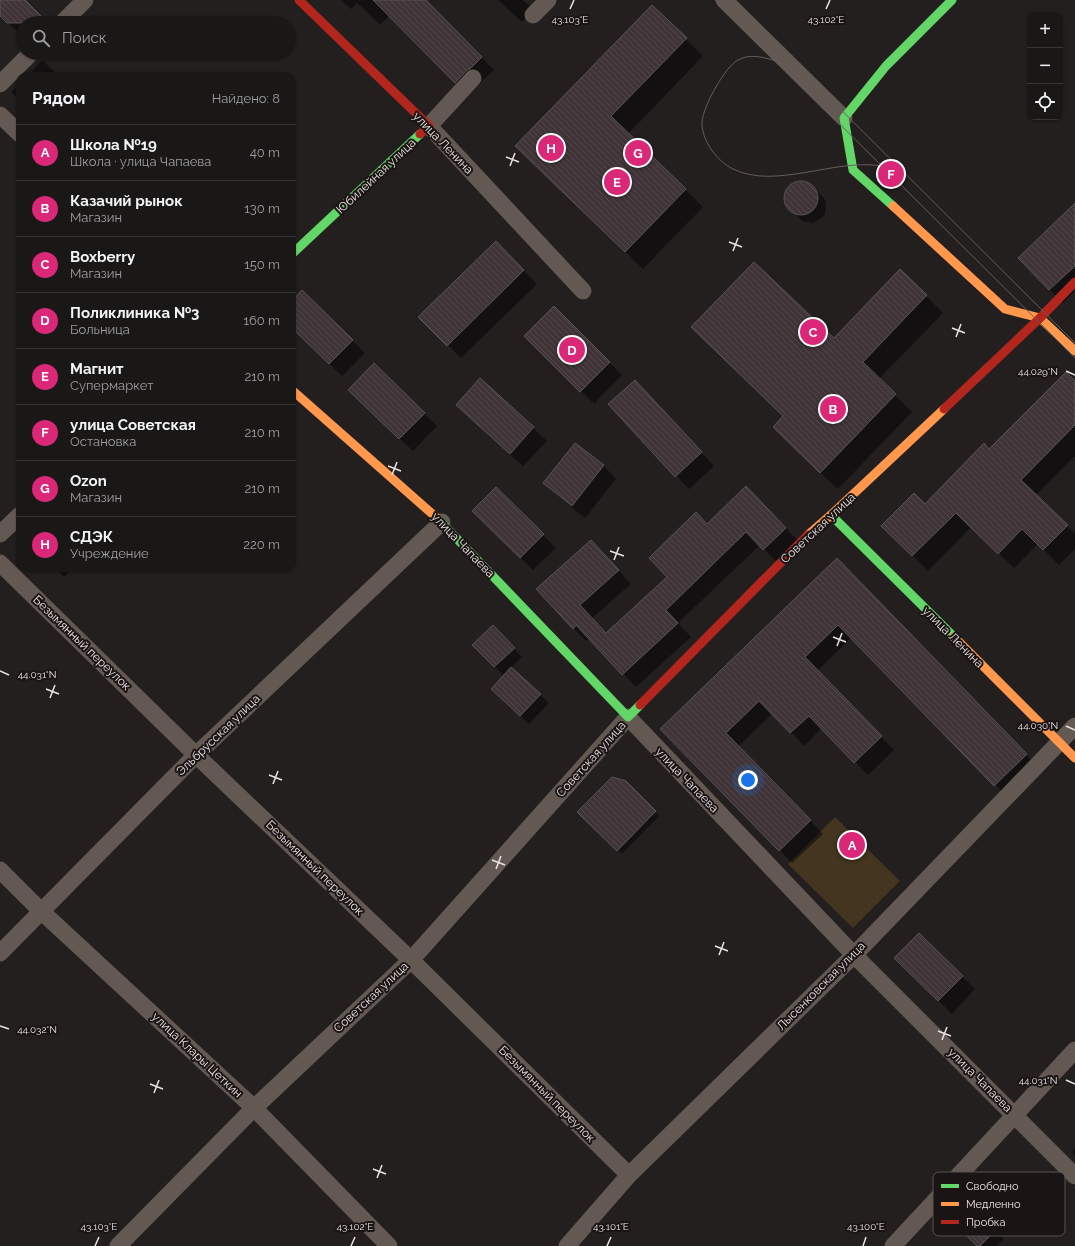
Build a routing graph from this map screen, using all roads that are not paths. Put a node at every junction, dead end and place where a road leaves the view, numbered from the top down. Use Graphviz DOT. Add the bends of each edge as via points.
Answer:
graph roads {
  1 [pos="85,0"];
  2 [pos="299,0"];
  3 [pos="548,0"];
  4 [pos="724,0"];
  5 [pos="952,0"];
  6 [pos="533,15"];
  7 [pos="69,16"];
  8 [pos="24,60"];
  9 [pos="473,78"];
  10 [pos="0,84"];
  11 [pos="0,115"];
  12 [pos="844,118"];
  13 [pos="429,126"];
  14 [pos="16,130"];
  15 [pos="296,250"];
  16 [pos="1075,282"];
  17 [pos="583,291"];
  18 [pos="1040,318"];
  19 [pos="1075,351"];
  20 [pos="296,394"];
  21 [pos="831,515"];
  22 [pos="16,519"];
  23 [pos="442,522"];
  24 [pos="0,534"];
  25 [pos="0,563"];
  26 [pos="628,717"];
  27 [pos="1075,726"];
  28 [pos="1058,743"];
  29 [pos="196,755"];
  30 [pos="1075,758"];
  31 [pos="0,870"];
  32 [pos="42,911"];
  33 [pos="0,953"];
  34 [pos="854,955"];
  35 [pos="411,960"];
  36 [pos="1075,1050"];
  37 [pos="254,1108"];
  38 [pos="1015,1115"];
  39 [pos="962,1172"];
  40 [pos="629,1175"];
  41 [pos="1075,1176"];
  42 [pos="933,1203"];
  43 [pos="118,1246"];
  44 [pos="388,1246"];
  45 [pos="567,1246"];
  46 [pos="893,1246"];
  1 -- 7 [label="street"];
  2 -- 13 [label="main road, улица Ленина"];
  3 -- 6 [label="street"];
  4 -- 12 [label="street"];
  5 -- 12 [label="main road" via="886,66"];
  8 -- 10 [label="street"];
  9 -- 13 [label="street, Юбилейная улица"];
  11 -- 14 [label="street"];
  12 -- 18 [label="main road" via="853,170 1005,309"];
  13 -- 15 [label="main road, Юбилейная улица"];
  13 -- 17 [label="street, улица Ленина"];
  16 -- 18 [label="main road, Советская улица"];
  18 -- 19 [label="main road"];
  18 -- 21 [label="main road, Советская улица"];
  20 -- 23 [label="main road, улица Чапаева"];
  21 -- 26 [label="main road, Советская улица" via="811,532"];
  21 -- 28 [label="main road, улица Ленина"];
  22 -- 24 [label="street"];
  23 -- 26 [label="main road, улица Чапаева"];
  23 -- 29 [label="street, Эльбрусская улица"];
  25 -- 29 [label="street, Безымянный переулок"];
  26 -- 34 [label="street, улица Чапаева"];
  26 -- 35 [label="street, Советская улица"];
  27 -- 28 [label="street, Лысенковская улица"];
  28 -- 30 [label="main road, улица Ленина"];
  28 -- 34 [label="street, Лысенковская улица"];
  29 -- 32 [label="street, Эльбрусская улица"];
  29 -- 35 [label="street, Безымянный переулок"];
  31 -- 32 [label="street, улица Клары Цеткин"];
  32 -- 33 [label="street, Эльбрусская улица"];
  32 -- 37 [label="street, улица Клары Цеткин"];
  34 -- 38 [label="street, улица Чапаева"];
  34 -- 40 [label="street, Лысенковская улица"];
  35 -- 37 [label="street, Советская улица"];
  35 -- 40 [label="street, Безымянный переулок"];
  36 -- 38 [label="street"];
  37 -- 43 [label="street, Советская улица"];
  37 -- 44 [label="street, улица Клары Цеткин"];
  38 -- 39 [label="street"];
  38 -- 41 [label="street, улица Чапаева"];
  40 -- 45 [label="street, Лысенковская улица"];
  42 -- 46 [label="street"];
}
